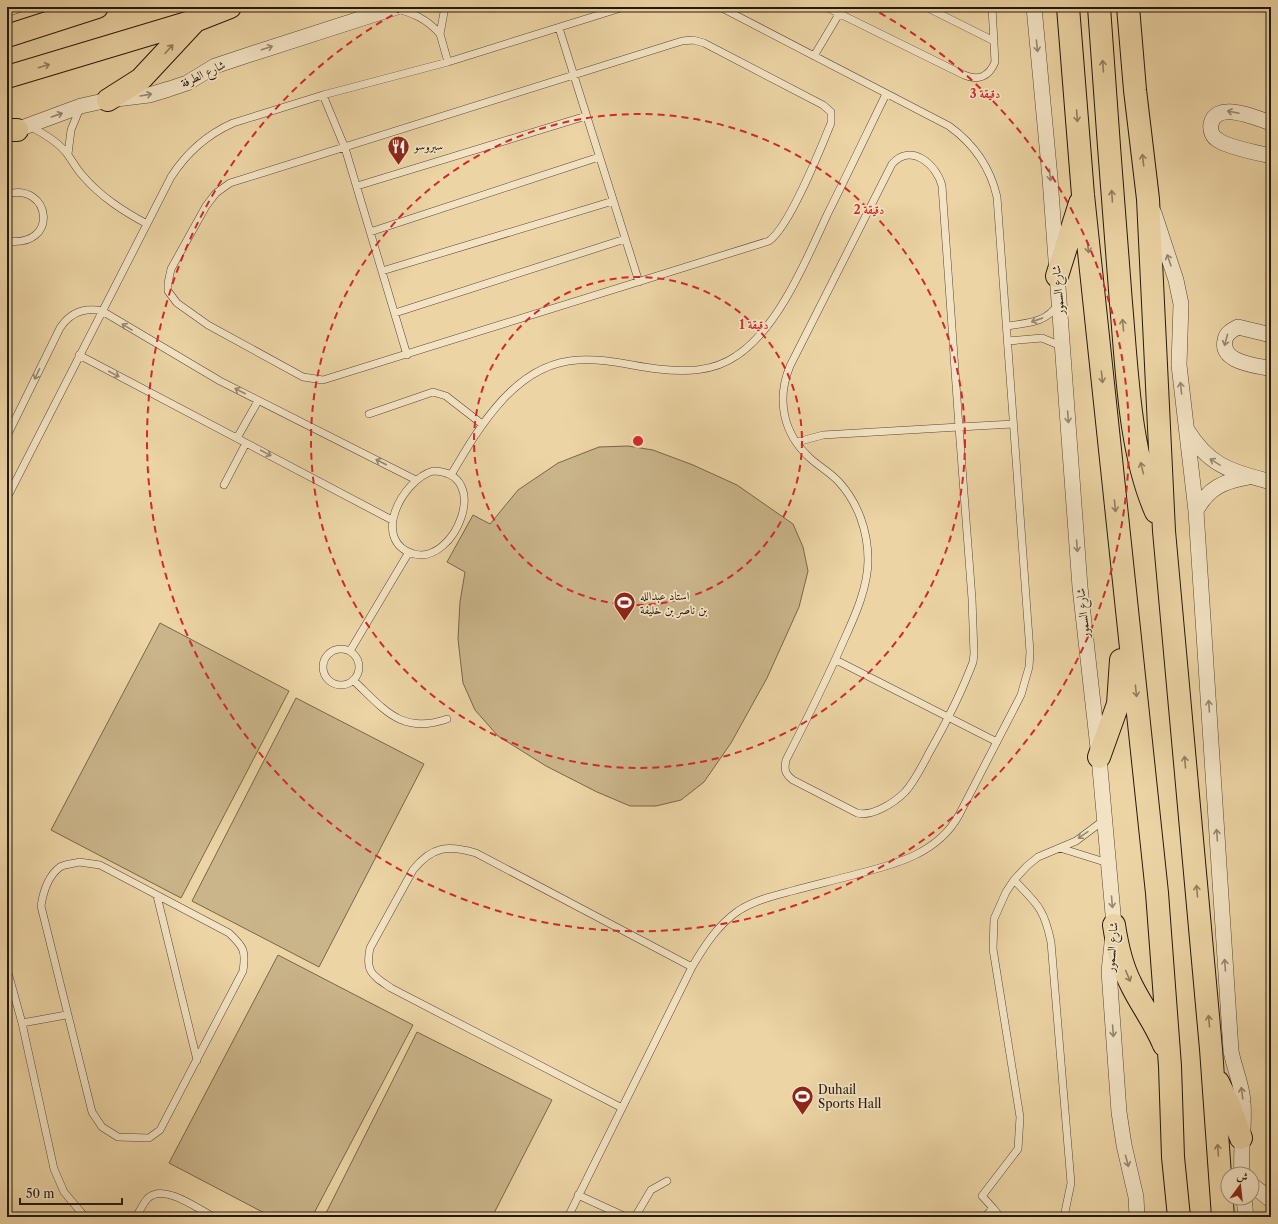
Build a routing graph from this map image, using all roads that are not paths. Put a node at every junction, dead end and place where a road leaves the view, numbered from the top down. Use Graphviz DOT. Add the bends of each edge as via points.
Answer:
graph roads {
  1 [pos="24,7"];
  2 [pos="97,7"];
  3 [pos="230,7"];
  4 [pos="445,7"];
  5 [pos="624,7"];
  6 [pos="720,7"];
  7 [pos="826,7"];
  8 [pos="926,7"];
  9 [pos="992,7"];
  10 [pos="1034,7"];
  11 [pos="1068,7"];
  12 [pos="1099,7"];
  13 [pos="1128,7"];
  14 [pos="396,8"];
  15 [pos="7,13"];
  16 [pos="839,14"];
  17 [pos="197,20"];
  18 [pos="559,28"];
  19 [pos="440,34"];
  20 [pos="7,36"];
  21 [pos="994,41"];
  22 [pos="814,56"];
  23 [pos="448,62"];
  24 [pos="574,75"];
  25 [pos="7,77"];
  26 [pos="886,94"];
  27 [pos="322,95"];
  28 [pos="108,100"];
  29 [pos="81,106"];
  30 [pos="586,116"];
  31 [pos="1271,123"];
  32 [pos="15,130"];
  33 [pos="346,148"];
  34 [pos="68,154"];
  35 [pos="1271,156"];
  36 [pos="599,157"];
  37 [pos="357,186"];
  38 [pos="7,194"];
  39 [pos="1083,194"];
  40 [pos="1148,199"];
  41 [pos="613,201"];
  42 [pos="147,224"];
  43 [pos="370,232"];
  44 [pos="625,239"];
  45 [pos="7,241"];
  46 [pos="382,271"];
  47 [pos="1057,276"];
  48 [pos="639,282"];
  49 [pos="1060,300"];
  50 [pos="102,311"];
  51 [pos="395,313"];
  52 [pos="1006,326"];
  53 [pos="1271,335"];
  54 [pos="1008,342"];
  55 [pos="1063,347"];
  56 [pos="79,355"];
  57 [pos="407,355"];
  58 [pos="1271,369"];
  59 [pos="258,400"];
  60 [pos="369,414"];
  61 [pos="482,424"];
  62 [pos="1013,424"];
  63 [pos="1185,426"];
  64 [pos="959,427"];
  65 [pos="7,436"];
  66 [pos="237,438"];
  67 [pos="797,442"];
  68 [pos="246,443"];
  69 [pos="451,475"];
  70 [pos="1251,477"];
  71 [pos="416,480"];
  72 [pos="1271,482"];
  73 [pos="224,485"];
  74 [pos="7,498"];
  75 [pos="1196,511"];
  76 [pos="392,520"];
  77 [pos="1164,531"];
  78 [pos="409,552"];
  79 [pos="1128,624"];
  80 [pos="350,651"];
  81 [pos="836,660"];
  82 [pos="353,680"];
  83 [pos="948,718"];
  84 [pos="447,719"];
  85 [pos="997,742"];
  86 [pos="1100,757"];
  87 [pos="1104,820"];
  88 [pos="1060,848"];
  89 [pos="1108,863"];
  90 [pos="1014,880"];
  91 [pos="157,896"];
  92 [pos="1114,925"];
  93 [pos="692,967"];
  94 [pos="7,969"];
  95 [pos="66,1015"];
  96 [pos="22,1023"];
  97 [pos="197,1060"];
  98 [pos="1170,1066"];
  99 [pos="1212,1068"];
  100 [pos="622,1108"];
  101 [pos="1241,1138"];
  102 [pos="1242,1166"];
  103 [pos="667,1182"];
  104 [pos="1260,1191"];
  105 [pos="578,1195"];
  106 [pos="1271,1200"];
  107 [pos="1245,1206"];
  108 [pos="993,1208"];
  109 [pos="85,1217"];
  110 [pos="136,1217"];
  111 [pos="214,1217"];
  112 [pos="568,1217"];
  113 [pos="626,1217"];
  114 [pos="636,1217"];
  115 [pos="985,1217"];
  116 [pos="1000,1217"];
  117 [pos="1064,1217"];
  118 [pos="1137,1217"];
  119 [pos="1179,1217"];
  120 [pos="1223,1217"];
  121 [pos="1246,1217"];
  1 -- 15 [label="lane"];
  2 -- 20 [label="main road"];
  3 -- 17 [label="main road"];
  4 -- 19 [label="lane"];
  5 -- 18 [label="lane"];
  6 -- 22 [label="lane"];
  7 -- 16 [label="lane"];
  8 -- 21 [label="lane"];
  9 -- 21 [label="lane"];
  10 -- 47 [label="street, شارع السمور, one-way"];
  11 -- 39 [label="main road, one-way"];
  77 -- 12 [label="main road, one-way" via="1153,506 1142,468 1133,423 1116,240"];
  40 -- 13 [label="main road, one-way" via="1134,90"];
  14 -- 19 [label="lane" via="424,19"];
  28 -- 14 [label="street, شارع الطرفة, one-way" via="149,95 169,89 187,83 215,66"];
  16 -- 21 [label="lane" via="971,78 979,78 992,70"];
  16 -- 22 [label="lane"];
  25 -- 17 [label="main road, one-way"];
  28 -- 17 [label="main road, one-way" via="141,80"];
  18 -- 23 [label="lane"];
  18 -- 24 [label="lane"];
  19 -- 23 [label="lane"];
  22 -- 26 [label="lane"];
  23 -- 27 [label="lane"];
  24 -- 30 [label="lane"];
  24 -- 33 [label="lane"];
  24 -- 48 [label="lane" via="682,41 693,40 704,43 823,105 831,112 828,132 784,225 775,237 762,244"];
  26 -- 52 [label="lane" via="959,133 977,151 990,172 997,196"];
  26 -- 61 [label="lane" via="792,286 774,318 750,345 720,365 679,372 601,360 577,360 554,364 530,376 516,387"];
  27 -- 33 [label="lane"];
  27 -- 42 [label="lane" via="233,123 208,136 187,154 179,165"];
  28 -- 29 [label="street, شارع الطرفة"];
  32 -- 29 [label="street, شارع الطرفة, one-way"];
  29 -- 34 [label="lane" via="71,130"];
  30 -- 36 [label="lane"];
  30 -- 37 [label="lane"];
  31 -- 35 [label="street, one-way" via="1227,111 1217,114 1210,128 1219,141"];
  32 -- 34 [label="lane" via="54,141"];
  33 -- 37 [label="lane"];
  33 -- 57 [label="lane" via="238,180 223,187 210,199 174,263 168,291 177,303 208,325 303,377 323,380"];
  34 -- 42 [label="lane" via="98,192"];
  36 -- 41 [label="lane"];
  36 -- 43 [label="lane"];
  37 -- 43 [label="lane"];
  38 -- 45 [label="lane" via="15,192 28,195 39,204 43,217 40,230 31,239 25,242"];
  39 -- 47 [label="main road"];
  39 -- 79 [label="main road, one-way"];
  63 -- 40 [label="street, one-way" via="1179,365 1182,315 1180,292"];
  40 -- 77 [label="main road"];
  41 -- 44 [label="lane"];
  41 -- 46 [label="lane"];
  42 -- 50 [label="lane"];
  43 -- 46 [label="lane"];
  44 -- 48 [label="lane"];
  44 -- 51 [label="lane"];
  46 -- 51 [label="lane"];
  47 -- 49 [label="street, شارع السمور"];
  48 -- 57 [label="lane"];
  49 -- 52 [label="lane, one-way" via="1052,312 1040,319"];
  49 -- 55 [label="street, شارع السمور"];
  50 -- 56 [label="lane"];
  59 -- 50 [label="lane, one-way" via="183,360"];
  50 -- 65 [label="lane, one-way" via="94,309 77,312 64,321"];
  51 -- 57 [label="lane"];
  52 -- 54 [label="lane"];
  53 -- 58 [label="street, one-way" via="1238,327 1229,332 1224,342 1226,352 1234,359"];
  54 -- 55 [label="lane" via="1042,338"];
  54 -- 62 [label="lane"];
  55 -- 86 [label="street, شارع السمور, one-way" via="1080,587"];
  56 -- 66 [label="lane, one-way"];
  56 -- 74 [label="lane"];
  59 -- 66 [label="lane"];
  71 -- 59 [label="lane, one-way"];
  60 -- 61 [label="lane" via="433,392 446,396"];
  61 -- 69 [label="lane"];
  62 -- 64 [label="lane"];
  62 -- 85 [label="lane" via="1030,652 1026,681"];
  70 -- 63 [label="street, one-way" via="1207,457"];
  63 -- 75 [label="street"];
  64 -- 67 [label="lane" via="823,435"];
  64 -- 67 [label="lane" via="942,186 938,172 929,163 917,157 904,156 892,164 786,376 782,406 784,418"];
  64 -- 83 [label="lane" via="972,586 974,654 968,676"];
  66 -- 68 [label="lane"];
  67 -- 81 [label="lane" via="812,460 839,482 852,500 863,523 867,542 868,561 862,592"];
  68 -- 73 [label="lane"];
  68 -- 76 [label="lane, one-way"];
  69 -- 71 [label="lane" via="433,471"];
  69 -- 78 [label="lane" via="463,489 465,498 457,526 446,542 433,553 425,555"];
  70 -- 72 [label="street"];
  70 -- 75 [label="street" via="1231,480 1215,487"];
  71 -- 76 [label="lane" via="401,498"];
  101 -- 75 [label="street, one-way" via="1243,1104 1230,1051"];
  76 -- 78 [label="lane" via="395,539"];
  99 -- 77 [label="main road, one-way"];
  78 -- 80 [label="lane"];
  79 -- 86 [label="main road" via="1122,651 1120,696"];
  79 -- 98 [label="main road, one-way" via="1157,893"];
  80 -- 82 [label="lane" via="358,661 359,668"];
  80 -- 82 [label="lane" via="334,650 324,661 324,669 332,682 347,684"];
  81 -- 83 [label="lane"];
  81 -- 83 [label="lane" via="786,760 785,771 793,780 857,813 869,814 905,792"];
  82 -- 84 [label="lane" via="387,711 403,721 426,725"];
  83 -- 85 [label="lane"];
  85 -- 93 [label="lane" via="954,825 928,848 893,865 763,898 739,910 719,927"];
  86 -- 87 [label="street, شارع السمور"];
  87 -- 88 [label="lane, one-way" via="1076,841"];
  87 -- 89 [label="street, شارع السمور"];
  88 -- 89 [label="lane"];
  88 -- 90 [label="lane" via="1038,857"];
  89 -- 92 [label="street, شارع السمور, one-way"];
  90 -- 108 [label="lane" via="999,904 992,934 1020,1117 1018,1149 982,1196"];
  90 -- 117 [label="lane" via="1044,914 1051,942 1070,1183"];
  91 -- 95 [label="lane" via="100,865 78,862 60,867 51,878 44,890 41,906"];
  91 -- 97 [label="lane"];
  91 -- 97 [label="lane" via="229,933 241,945 246,956 243,971"];
  92 -- 98 [label="main road, one-way" via="1125,970 1159,1035"];
  92 -- 118 [label="street, شارع السمور, one-way" via="1109,971 1119,1112 1136,1197"];
  93 -- 100 [label="lane"];
  93 -- 100 [label="lane" via="476,853 452,847 441,849 421,860 370,948 370,970 375,977 391,988"];
  94 -- 96 [label="lane"];
  95 -- 96 [label="lane"];
  95 -- 97 [label="lane" via="92,1112 102,1127 118,1137 149,1138 160,1130"];
  96 -- 109 [label="lane" via="54,1169 64,1192"];
  98 -- 119 [label="main road" via="1173,1157"];
  99 -- 101 [label="main road"];
  120 -- 99 [label="main road, one-way"];
  100 -- 105 [label="lane"];
  101 -- 102 [label="street"];
  103 -- 114 [label="lane" via="651,1190"];
  104 -- 106 [label="street"];
  105 -- 112 [label="lane"];
  105 -- 113 [label="lane"];
  107 -- 121 [label="street"];
  108 -- 115 [label="lane"];
  108 -- 116 [label="lane"];
  110 -- 111 [label="lane" via="148,1198 162,1192"];
}
